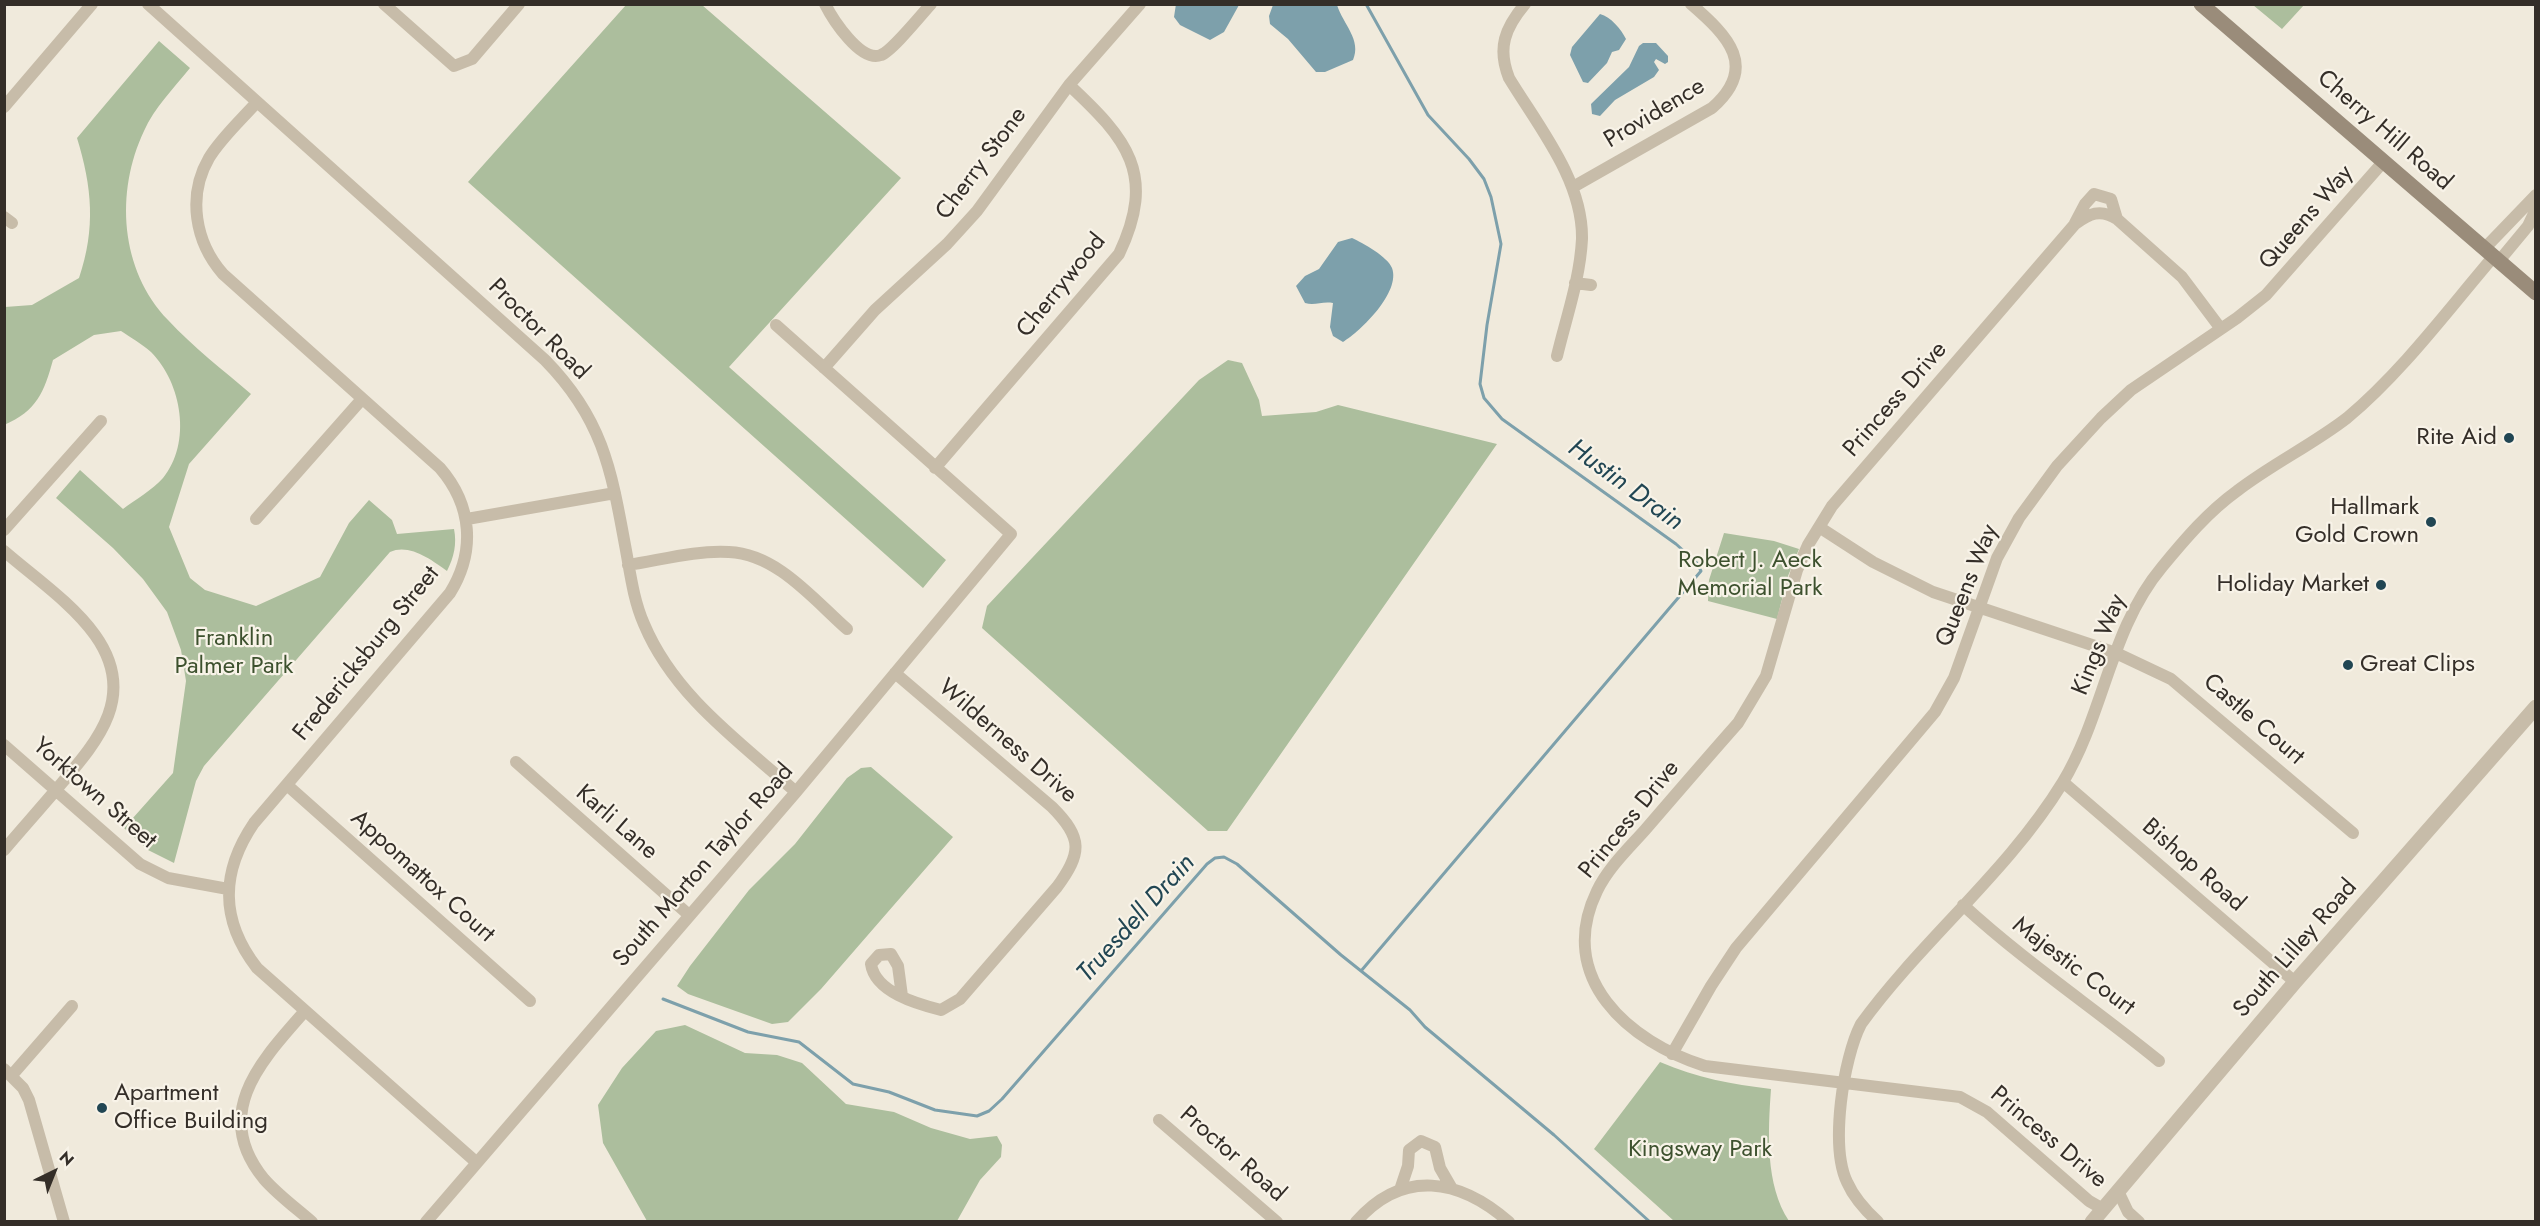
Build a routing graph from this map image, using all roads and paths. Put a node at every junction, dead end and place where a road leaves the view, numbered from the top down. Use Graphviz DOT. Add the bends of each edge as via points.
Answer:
graph roads {
  1 [pos="92,4"];
  2 [pos="148,4"];
  3 [pos="384,4"];
  4 [pos="519,4"];
  5 [pos="825,4"];
  6 [pos="931,4"];
  7 [pos="1525,4"];
  8 [pos="1691,4"];
  9 [pos="2201,4"];
  10 [pos="1136,6"];
  11 [pos="1069,86"];
  12 [pos="257,102"];
  13 [pos="6,103"];
  14 [pos="2384,161"];
  15 [pos="1573,187"];
  16 [pos="2535,195"];
  17 [pos="2535,209"];
  18 [pos="2116,219"];
  19 [pos="2075,225"];
  20 [pos="2492,255"];
  21 [pos="1575,283"];
  22 [pos="1591,285"];
  23 [pos="2535,293"];
  24 [pos="776,325"];
  25 [pos="2221,329"];
  26 [pos="1557,356"];
  27 [pos="824,368"];
  28 [pos="362,399"];
  29 [pos="101,421"];
  30 [pos="935,468"];
  31 [pos="615,493"];
  32 [pos="256,519"];
  33 [pos="467,519"];
  34 [pos="1819,527"];
  35 [pos="4,530"];
  36 [pos="4,551"];
  37 [pos="628,565"];
  38 [pos="1978,608"];
  39 [pos="847,629"];
  40 [pos="2116,653"];
  41 [pos="895,673"];
  42 [pos="2535,707"];
  43 [pos="4,745"];
  44 [pos="516,762"];
  45 [pos="2063,782"];
  46 [pos="287,785"];
  47 [pos="56,790"];
  48 [pos="796,792"];
  49 [pos="2353,833"];
  50 [pos="4,850"];
  51 [pos="228,890"];
  52 [pos="1963,906"];
  53 [pos="689,915"];
  54 [pos="2295,982"];
  55 [pos="902,996"];
  56 [pos="530,1000"];
  57 [pos="72,1006"];
  58 [pos="305,1011"];
  59 [pos="1672,1054"];
  60 [pos="2159,1061"];
  61 [pos="8,1072"];
  62 [pos="1845,1083"];
  63 [pos="1159,1120"];
  64 [pos="476,1162"];
  65 [pos="1451,1187"];
  66 [pos="1400,1190"];
  67 [pos="2118,1191"];
  68 [pos="2098,1218"];
  69 [pos="64,1221"];
  70 [pos="312,1221"];
  71 [pos="426,1221"];
  72 [pos="1277,1221"];
  73 [pos="1356,1221"];
  74 [pos="1509,1221"];
  75 [pos="1878,1221"];
  76 [pos="2139,1221"];
  1 -- 13 [label="street"];
  2 -- 12 [label="street, Proctor Road"];
  3 -- 4 [label="street" via="454,66 472,59"];
  5 -- 6 [label="street" via="843,33 874,56 887,51"];
  7 -- 15 [label="street" via="1503,40 1503,63"];
  8 -- 15 [label="street, Providence" via="1724,34 1734,50 1736,67 1728,92 1712,108"];
  9 -- 14 [label="main road, Cherry Hill Road"];
  10 -- 11 [label="street, Cherry Stone"];
  11 -- 27 [label="street, Cherry Stone" via="977,210 947,244 875,310"];
  11 -- 30 [label="street, Cherrywood" via="1113,127 1126,149 1136,206 1129,231 1115,260"];
  12 -- 28 [label="street, Fredericksburg Street" via="217,147 203,171 196,205 201,239 223,274"];
  12 -- 31 [label="street, Proctor Road" via="556,371 596,430"];
  14 -- 20 [label="main road, Cherry Hill Road"];
  14 -- 25 [label="street, Queens Way" via="2280,282"];
  15 -- 21 [label="street" via="1582,237"];
  16 -- 20 [label="street"];
  17 -- 20 [label="street" via="2528,226"];
  18 -- 19 [label="street, Princess Drive" via="2106,213 2090,213"];
  18 -- 19 [label="street, Princess Drive" via="2110,199 2094,194"];
  18 -- 25 [label="street, Princess Drive" via="2182,277"];
  19 -- 34 [label="street, Princess Drive" via="1832,506"];
  20 -- 23 [label="main road, Cherry Hill Road"];
  20 -- 40 [label="street, Kings Way" via="2361,405 2323,435 2239,489 2198,525 2144,591"];
  21 -- 22 [label="street"];
  21 -- 26 [label="street"];
  24 -- 27 [label="street"];
  25 -- 38 [label="street, Queens Way" via="2131,390 2057,466 2008,536"];
  27 -- 30 [label="street"];
  28 -- 32 [label="street"];
  28 -- 33 [label="street, Fredericksburg Street" via="445,474 460,496"];
  29 -- 35 [label="street"];
  30 -- 41 [label="street, South Morton Taylor Road" via="1011,534"];
  31 -- 33 [label="street"];
  31 -- 37 [label="street, Proctor Road"];
  33 -- 46 [label="street, Fredericksburg Street" via="466,558 450,593"];
  34 -- 38 [label="street, Castle Court" via="1895,574"];
  34 -- 59 [label="street, Princess Drive" via="1797,570 1773,656 1754,699 1738,723 1610,871 1589,911 1587,955 1600,994 1629,1027"];
  36 -- 47 [label="street" via="87,625 101,645 109,668 112,696 104,728 92,749"];
  37 -- 39 [label="street" via="713,552 754,557 779,570"];
  37 -- 48 [label="street, Proctor Road" via="643,622 672,675 698,704"];
  38 -- 40 [label="street, Castle Court"];
  38 -- 59 [label="street, Queens Way" via="1954,678 1935,712 1736,948"];
  40 -- 45 [label="street, Kings Way" via="2092,723"];
  40 -- 49 [label="street, Castle Court" via="2181,686"];
  41 -- 48 [label="street, South Morton Taylor Road"];
  41 -- 55 [label="street, Wilderness Drive" via="1052,807 1069,824 1078,845 1072,867 1057,887 960,999 941,1010"];
  42 -- 54 [label="street, South Lilley Road"];
  43 -- 47 [label="street, Yorktown Street"];
  44 -- 53 [label="street, Karli Lane"];
  45 -- 52 [label="street, Kings Way" via="2038,818"];
  45 -- 54 [label="street, Bishop Road"];
  46 -- 51 [label="street, Fredericksburg Street" via="243,839 232,864"];
  46 -- 56 [label="street, Appomattox Court"];
  47 -- 50 [label="street"];
  47 -- 51 [label="street, Yorktown Street" via="127,853 157,873"];
  48 -- 53 [label="street, South Morton Taylor Road"];
  51 -- 58 [label="street, Fredericksburg Street" via="232,921 246,954"];
  52 -- 60 [label="street, Majestic Court" via="2034,967"];
  52 -- 62 [label="street, Kings Way" via="1861,1024 1848,1054"];
  53 -- 64 [label="street, South Morton Taylor Road"];
  54 -- 67 [label="street, South Lilley Road"];
  57 -- 61 [label="street"];
  58 -- 64 [label="street, Fredericksburg Street"];
  58 -- 70 [label="street" via="255,1071 246,1093 243,1118 246,1145 257,1169"];
  59 -- 62 [label="street, Princess Drive" via="1705,1066"];
  61 -- 69 [label="street" via="29,1100"];
  62 -- 68 [label="street, Princess Drive" via="1947,1094 1971,1101 2089,1201"];
  62 -- 75 [label="street, Kings Way" via="1840,1162 1855,1198"];
  63 -- 72 [label="street, Proctor Road"];
  64 -- 71 [label="street, South Morton Taylor Road"];
  65 -- 66 [label="street" via="1423,1185"];
  65 -- 66 [label="street" via="1440,1168 1435,1147 1421,1141 1409,1150"];
  65 -- 74 [label="street" via="1484,1201"];
  66 -- 73 [label="street" via="1373,1204"];
  67 -- 68 [label="street, South Lilley Road"];
  67 -- 76 [label="street, Princess Drive" via="2128,1212"];
}
